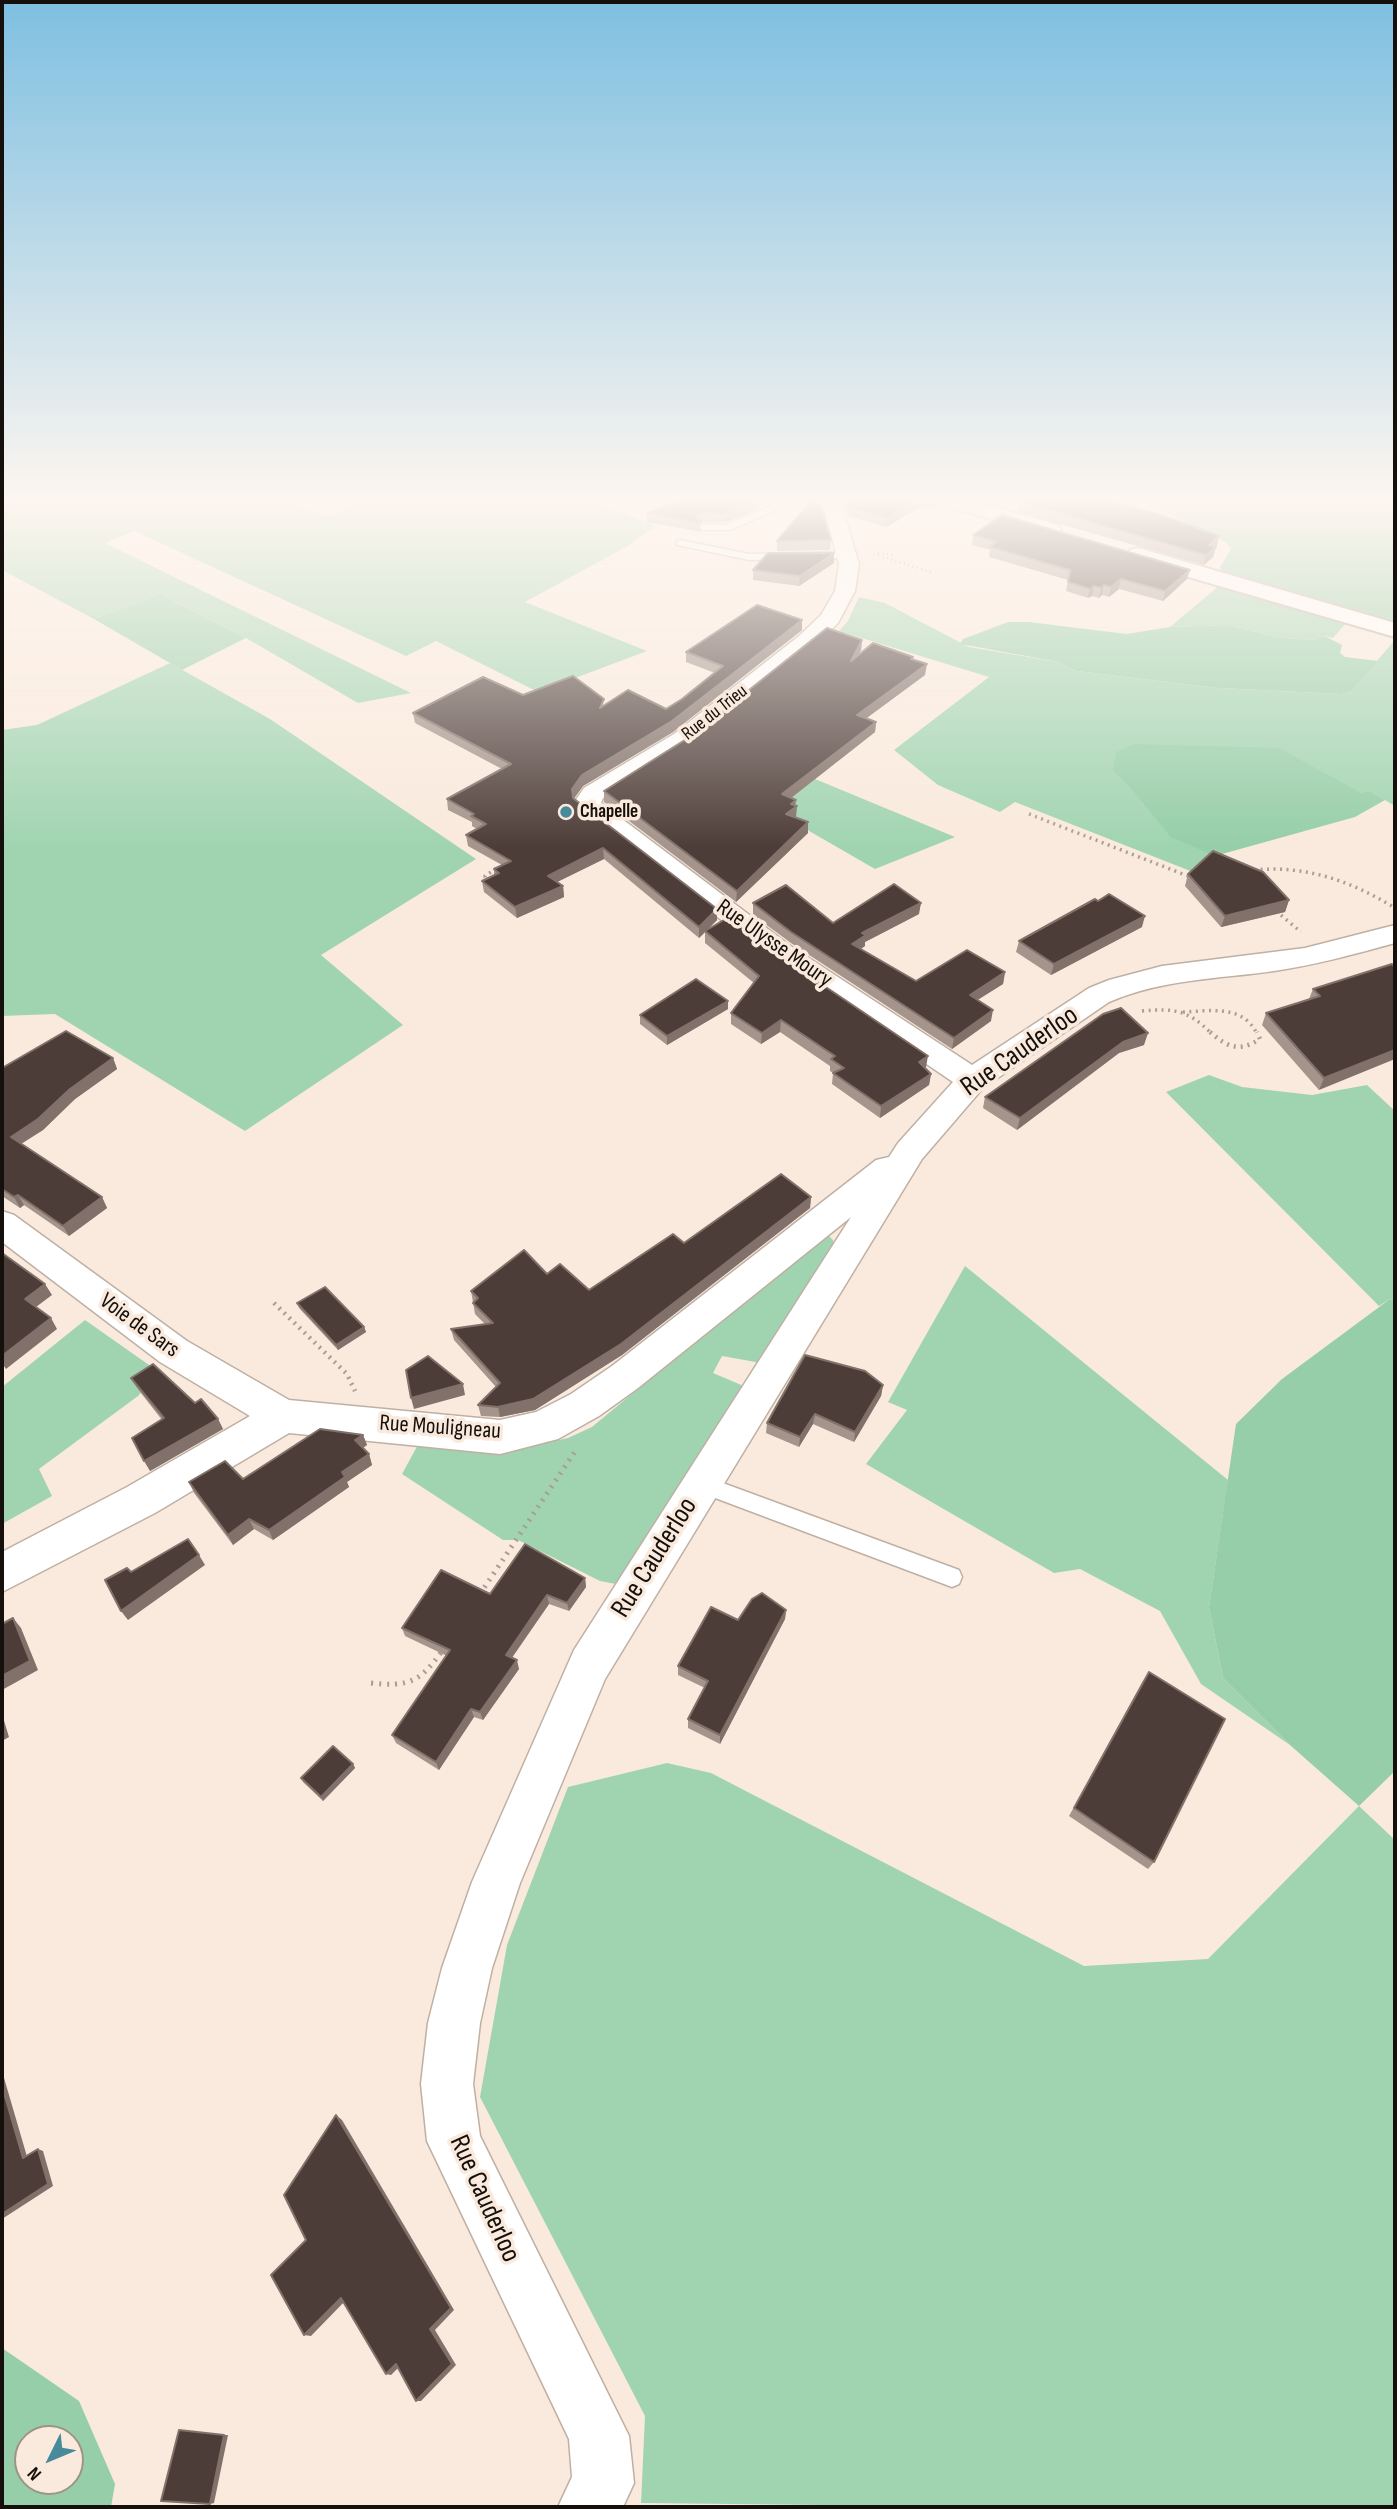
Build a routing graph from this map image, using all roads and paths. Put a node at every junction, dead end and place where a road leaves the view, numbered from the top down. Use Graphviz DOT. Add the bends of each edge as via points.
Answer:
graph roads {
  1 [pos="832,614"];
  2 [pos="1341,614"];
  3 [pos="1395,627"];
  4 [pos="589,797"];
  5 [pos="1029,814"];
  6 [pos="497,868"];
  7 [pos="1245,871"];
  8 [pos="1203,882"];
  9 [pos="487,884"];
  10 [pos="1265,906"];
  11 [pos="1395,909"];
  12 [pos="1395,934"];
  13 [pos="1322,952"];
  14 [pos="1132,1011"];
  15 [pos="1183,1012"];
  16 [pos="972,1080"];
  17 [pos="910,1151"];
  18 [pos="2,1224"];
  19 [pos="274,1303"];
  20 [pos="284,1416"];
  21 [pos="362,1422"];
  22 [pos="584,1438"];
  23 [pos="701,1484"];
  24 [pos="2,1573"];
  25 [pos="952,1577"];
  26 [pos="479,1596"];
  27 [pos="449,1640"];
  28 [pos="371,1683"];
  29 [pos="600,2499"];
  1 -- 4 [label="street, Rue du Trieu" via="682,740"];
  2 -- 3 [label="street"];
  4 -- 16 [label="street, Rue Ulysse Moury" via="592,811 779,951"];
  5 -- 8 [label="path"];
  6 -- 9 [label="path" via="485,876"];
  7 -- 11 [label="path" via="1282,869 1328,877"];
  10 -- 13 [label="path" via="1287,918"];
  12 -- 13 [label="street, Rue Cauderloo"];
  13 -- 16 [label="street, Rue Cauderloo" via="1120,985"];
  14 -- 15 [label="path"];
  15 -- 15 [label="path" via="1228,1045 1239,1048 1260,1039 1256,1027 1234,1011"];
  16 -- 17 [label="street, Rue Cauderloo"];
  17 -- 21 [label="street, Rue Mouligneau" via="625,1377 544,1427 500,1437"];
  17 -- 23 [label="street, Rue Cauderloo"];
  18 -- 20 [label="street, Voie de Sars" via="154,1339"];
  19 -- 21 [label="path" via="347,1374"];
  20 -- 21 [label="street, Rue Mouligneau"];
  20 -- 24 [label="street" via="141,1500"];
  22 -- 26 [label="path"];
  23 -- 25 [label="lane"];
  23 -- 29 [label="street, Rue Cauderloo" via="589,1665 496,1882 467,1968 447,2084 454,2141 599,2436"];
  27 -- 28 [label="path" via="426,1674 412,1684"];
}
